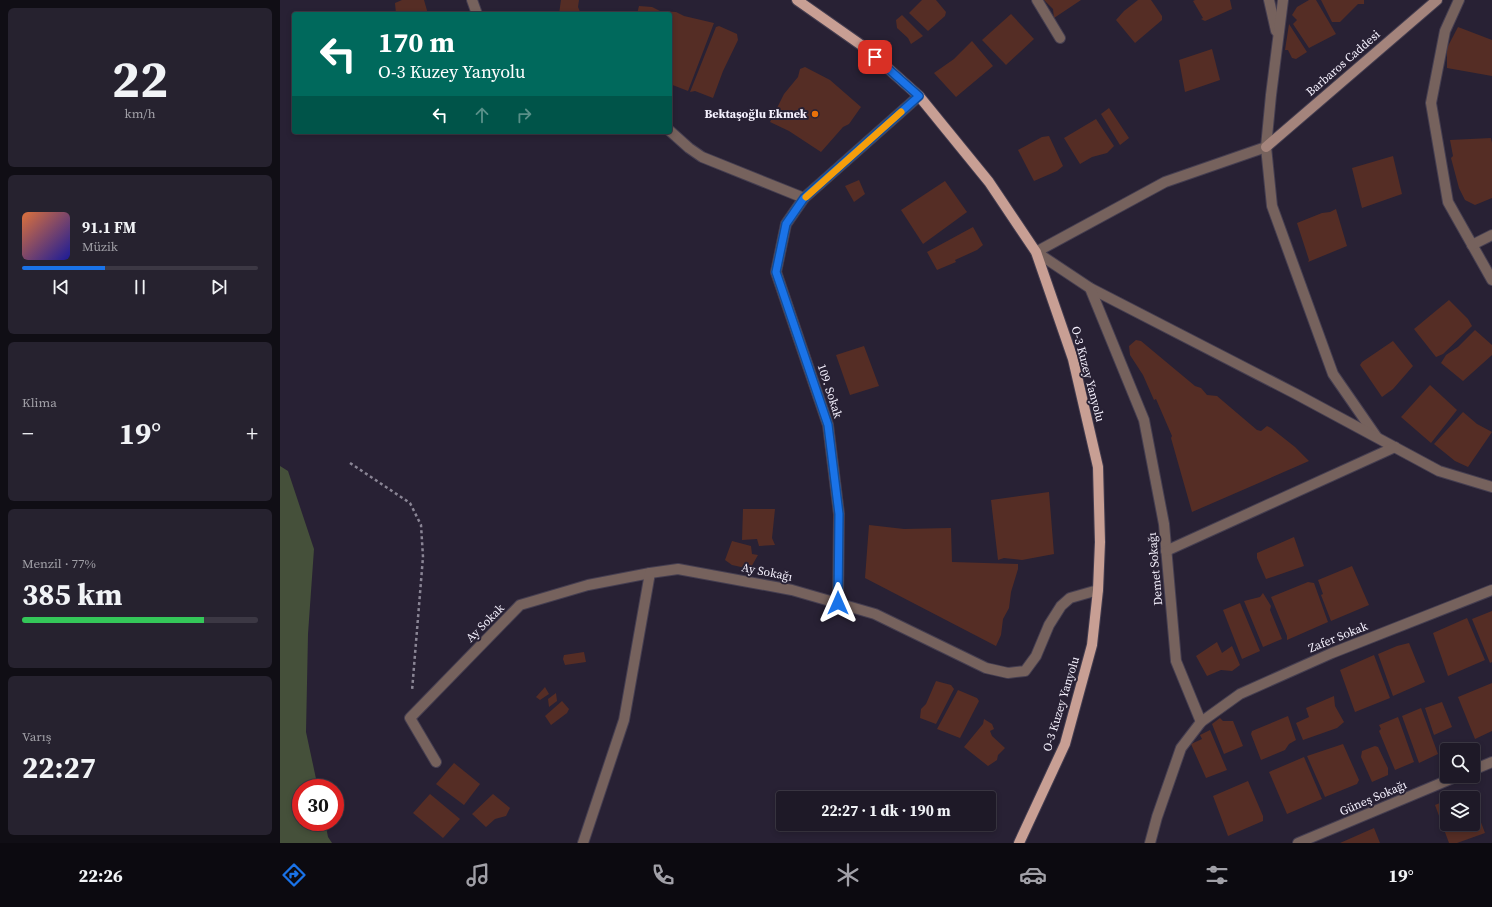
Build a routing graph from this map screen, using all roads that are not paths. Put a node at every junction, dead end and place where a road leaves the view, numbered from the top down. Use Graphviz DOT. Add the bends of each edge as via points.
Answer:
graph roads {
  1 [pos="472,0"];
  2 [pos="796,0"];
  3 [pos="1037,0"];
  4 [pos="1270,0"];
  5 [pos="1283,0"];
  6 [pos="1437,0"];
  7 [pos="1459,0"];
  8 [pos="476,12"];
  9 [pos="1060,38"];
  10 [pos="1277,39"];
  11 [pos="919,96"];
  12 [pos="672,133"];
  13 [pos="1266,147"];
  14 [pos="804,198"];
  15 [pos="1492,235"];
  16 [pos="1472,244"];
  17 [pos="1036,252"];
  18 [pos="1492,280"];
  19 [pos="1090,288"];
  20 [pos="1378,438"];
  21 [pos="1395,448"];
  22 [pos="1492,487"];
  23 [pos="1166,551"];
  24 [pos="650,573"];
  25 [pos="1098,590"];
  26 [pos="1492,590"];
  27 [pos="838,603"];
  28 [pos="1200,722"];
  29 [pos="436,762"];
  30 [pos="1492,762"];
  31 [pos="1480,767"];
  32 [pos="1441,783"];
  33 [pos="583,843"];
  34 [pos="1019,843"];
  35 [pos="1150,843"];
  36 [pos="1298,843"];
  1 -- 8 [label="street"];
  2 -- 11 [label="main road, O-3 Kuzey Yanyolu" via="864,48"];
  3 -- 9 [label="street"];
  4 -- 10 [label="street"];
  5 -- 10 [label="street"];
  6 -- 13 [label="street, Barbaros Caddesi"];
  7 -- 16 [label="street" via="1445,31 1431,103 1448,202"];
  10 -- 13 [label="street"];
  11 -- 14 [label="street, 109. Sokak"];
  11 -- 17 [label="main road, O-3 Kuzey Yanyolu" via="989,182"];
  12 -- 14 [label="street" via="702,157"];
  13 -- 17 [label="street" via="1166,182"];
  13 -- 20 [label="street" via="1272,206 1332,374"];
  14 -- 27 [label="street, 109. Sokak" via="786,224 776,272 828,425 839,514"];
  15 -- 16 [label="street"];
  16 -- 18 [label="street"];
  17 -- 19 [label="street"];
  17 -- 25 [label="main road, O-3 Kuzey Yanyolu" via="1073,359 1098,467"];
  19 -- 20 [label="street"];
  19 -- 23 [label="street, Demet Sokağı" via="1144,420 1164,524"];
  20 -- 21 [label="street"];
  21 -- 22 [label="street" via="1439,471"];
  21 -- 23 [label="street"];
  23 -- 28 [label="street, Demet Sokağı" via="1176,661"];
  24 -- 27 [label="street, Ay Sokağı" via="678,569 792,590"];
  24 -- 29 [label="street, Ay Sokak" via="588,585 520,605 410,718"];
  24 -- 33 [label="street" via="624,720"];
  25 -- 27 [label="street, Ay Sokağı" via="1070,598 1061,606 1049,625 1036,656 1025,670 1008,673 986,668 875,614"];
  25 -- 34 [label="main road, O-3 Kuzey Yanyolu" via="1092,645 1065,744"];
  26 -- 28 [label="street, Zafer Sokak" via="1332,653 1240,694"];
  28 -- 35 [label="street" via="1182,748"];
  30 -- 31 [label="street"];
  32 -- 36 [label="street, Güneş Sokağı"];
}
